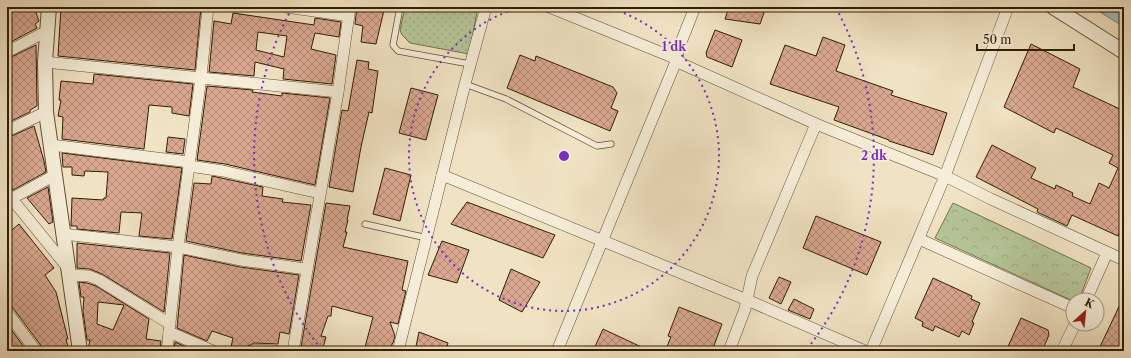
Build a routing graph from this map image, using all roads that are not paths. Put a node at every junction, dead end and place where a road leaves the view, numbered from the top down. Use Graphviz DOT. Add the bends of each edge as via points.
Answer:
graph roads {
  1 [pos="49,7"];
  2 [pos="208,7"];
  3 [pos="286,7"];
  4 [pos="400,7"];
  5 [pos="486,7"];
  6 [pos="549,7"];
  7 [pos="694,7"];
  8 [pos="1008,7"];
  9 [pos="1053,7"];
  10 [pos="350,12"];
  11 [pos="47,31"];
  12 [pos="7,52"];
  13 [pos="1124,52"];
  14 [pos="677,59"];
  15 [pos="45,62"];
  16 [pos="470,64"];
  17 [pos="201,77"];
  18 [pos="465,84"];
  19 [pos="338,92"];
  20 [pos="46,112"];
  21 [pos="816,124"];
  22 [pos="7,130"];
  23 [pos="611,144"];
  24 [pos="51,145"];
  25 [pos="189,164"];
  26 [pos="55,174"];
  27 [pos="442,174"];
  28 [pos="945,176"];
  29 [pos="319,193"];
  30 [pos="9,197"];
  31 [pos="365,224"];
  32 [pos="63,234"];
  33 [pos="427,238"];
  34 [pos="918,239"];
  35 [pos="603,240"];
  36 [pos="178,247"];
  37 [pos="1107,253"];
  38 [pos="1124,260"];
  39 [pos="306,270"];
  40 [pos="69,272"];
  41 [pos="1090,292"];
  42 [pos="747,300"];
  43 [pos="1065,304"];
  44 [pos="7,312"];
  45 [pos="170,328"];
  46 [pos="1071,332"];
  47 [pos="36,351"];
  48 [pos="80,351"];
  49 [pos="167,351"];
  50 [pos="213,351"];
  51 [pos="253,351"];
  52 [pos="276,351"];
  53 [pos="293,351"];
  54 [pos="398,351"];
  55 [pos="557,351"];
  56 [pos="729,351"];
  57 [pos="865,351"];
  58 [pos="871,351"];
  59 [pos="1062,351"];
  1 -- 11 [label="street"];
  2 -- 17 [label="street"];
  3 -- 10 [label="street"];
  4 -- 16 [label="lane" via="393,45 398,51"];
  5 -- 16 [label="street"];
  6 -- 14 [label="street"];
  7 -- 14 [label="street"];
  8 -- 28 [label="street"];
  9 -- 13 [label="street"];
  10 -- 19 [label="street"];
  11 -- 12 [label="street"];
  11 -- 15 [label="street"];
  14 -- 21 [label="street" via="682,64"];
  14 -- 35 [label="street"];
  15 -- 17 [label="street"];
  15 -- 20 [label="street"];
  16 -- 18 [label="street"];
  17 -- 19 [label="street"];
  17 -- 25 [label="street"];
  18 -- 23 [label="lane" via="506,99 597,146"];
  18 -- 27 [label="street"];
  19 -- 29 [label="street"];
  20 -- 22 [label="street"];
  20 -- 24 [label="street"];
  21 -- 28 [label="street"];
  21 -- 42 [label="street" via="752,276"];
  24 -- 25 [label="street"];
  24 -- 26 [label="street"];
  25 -- 29 [label="street"];
  25 -- 36 [label="street"];
  26 -- 30 [label="street"];
  26 -- 32 [label="street"];
  27 -- 33 [label="street"];
  27 -- 35 [label="street"];
  28 -- 34 [label="street"];
  28 -- 37 [label="street"];
  29 -- 39 [label="street"];
  30 -- 40 [label="street"];
  31 -- 33 [label="lane"];
  32 -- 36 [label="street"];
  32 -- 40 [label="street"];
  33 -- 54 [label="street"];
  34 -- 43 [label="street"];
  34 -- 58 [label="street"];
  35 -- 42 [label="street"];
  35 -- 55 [label="street"];
  36 -- 39 [label="street"];
  36 -- 45 [label="street"];
  37 -- 38 [label="street"];
  37 -- 41 [label="street"];
  39 -- 53 [label="street"];
  40 -- 45 [label="street" via="99,280"];
  40 -- 48 [label="street"];
  42 -- 56 [label="street"];
  42 -- 57 [label="street"];
  44 -- 47 [label="street"];
  45 -- 49 [label="street"];
  45 -- 50 [label="street"];
  46 -- 59 [label="street"];
  51 -- 52 [label="street"];
}
